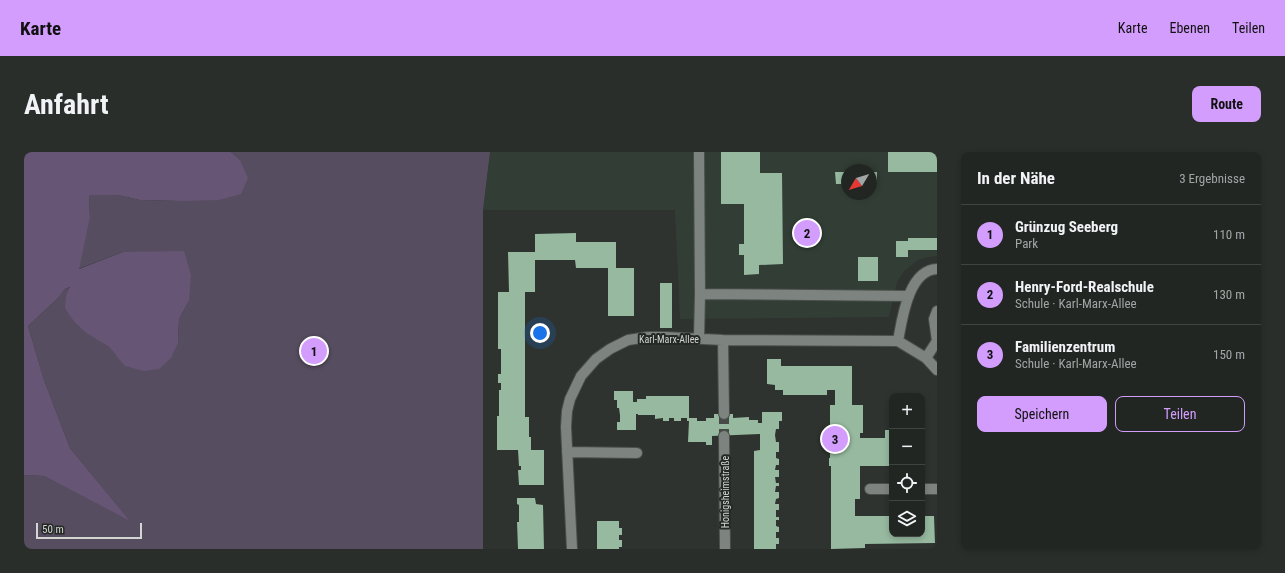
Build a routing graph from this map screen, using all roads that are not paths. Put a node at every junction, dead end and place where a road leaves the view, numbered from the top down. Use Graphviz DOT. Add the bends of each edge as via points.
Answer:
graph roads {
  1 [pos="699,152"];
  2 [pos="937,269"];
  3 [pos="700,294"];
  4 [pos="909,296"];
  5 [pos="937,311"];
  6 [pos="698,338"];
  7 [pos="723,340"];
  8 [pos="898,341"];
  9 [pos="926,358"];
  10 [pos="937,370"];
  11 [pos="724,414"];
  12 [pos="724,436"];
  13 [pos="567,452"];
  14 [pos="636,453"];
  15 [pos="870,489"];
  16 [pos="889,489"];
  17 [pos="925,489"];
  18 [pos="937,489"];
  19 [pos="572,549"];
  20 [pos="725,549"];
  1 -- 3 [label="street"];
  2 -- 4 [label="street" via="920,277"];
  3 -- 4 [label="street"];
  3 -- 6 [label="street"];
  4 -- 8 [label="street"];
  5 -- 9 [label="street" via="934,319 937,341"];
  6 -- 7 [label="street, Karl-Marx-Allee"];
  6 -- 13 [label="street, Karl-Marx-Allee" via="648,337 628,340 596,359 581,376 570,399 566,427"];
  7 -- 8 [label="street, Karl-Marx-Allee"];
  7 -- 11 [label="street"];
  8 -- 9 [label="street"];
  9 -- 10 [label="street"];
  12 -- 20 [label="street, Honigsheimstraße"];
  13 -- 14 [label="street"];
  13 -- 19 [label="street, Karl-Marx-Allee"];
  15 -- 16 [label="street"];
  17 -- 18 [label="street"];
}
